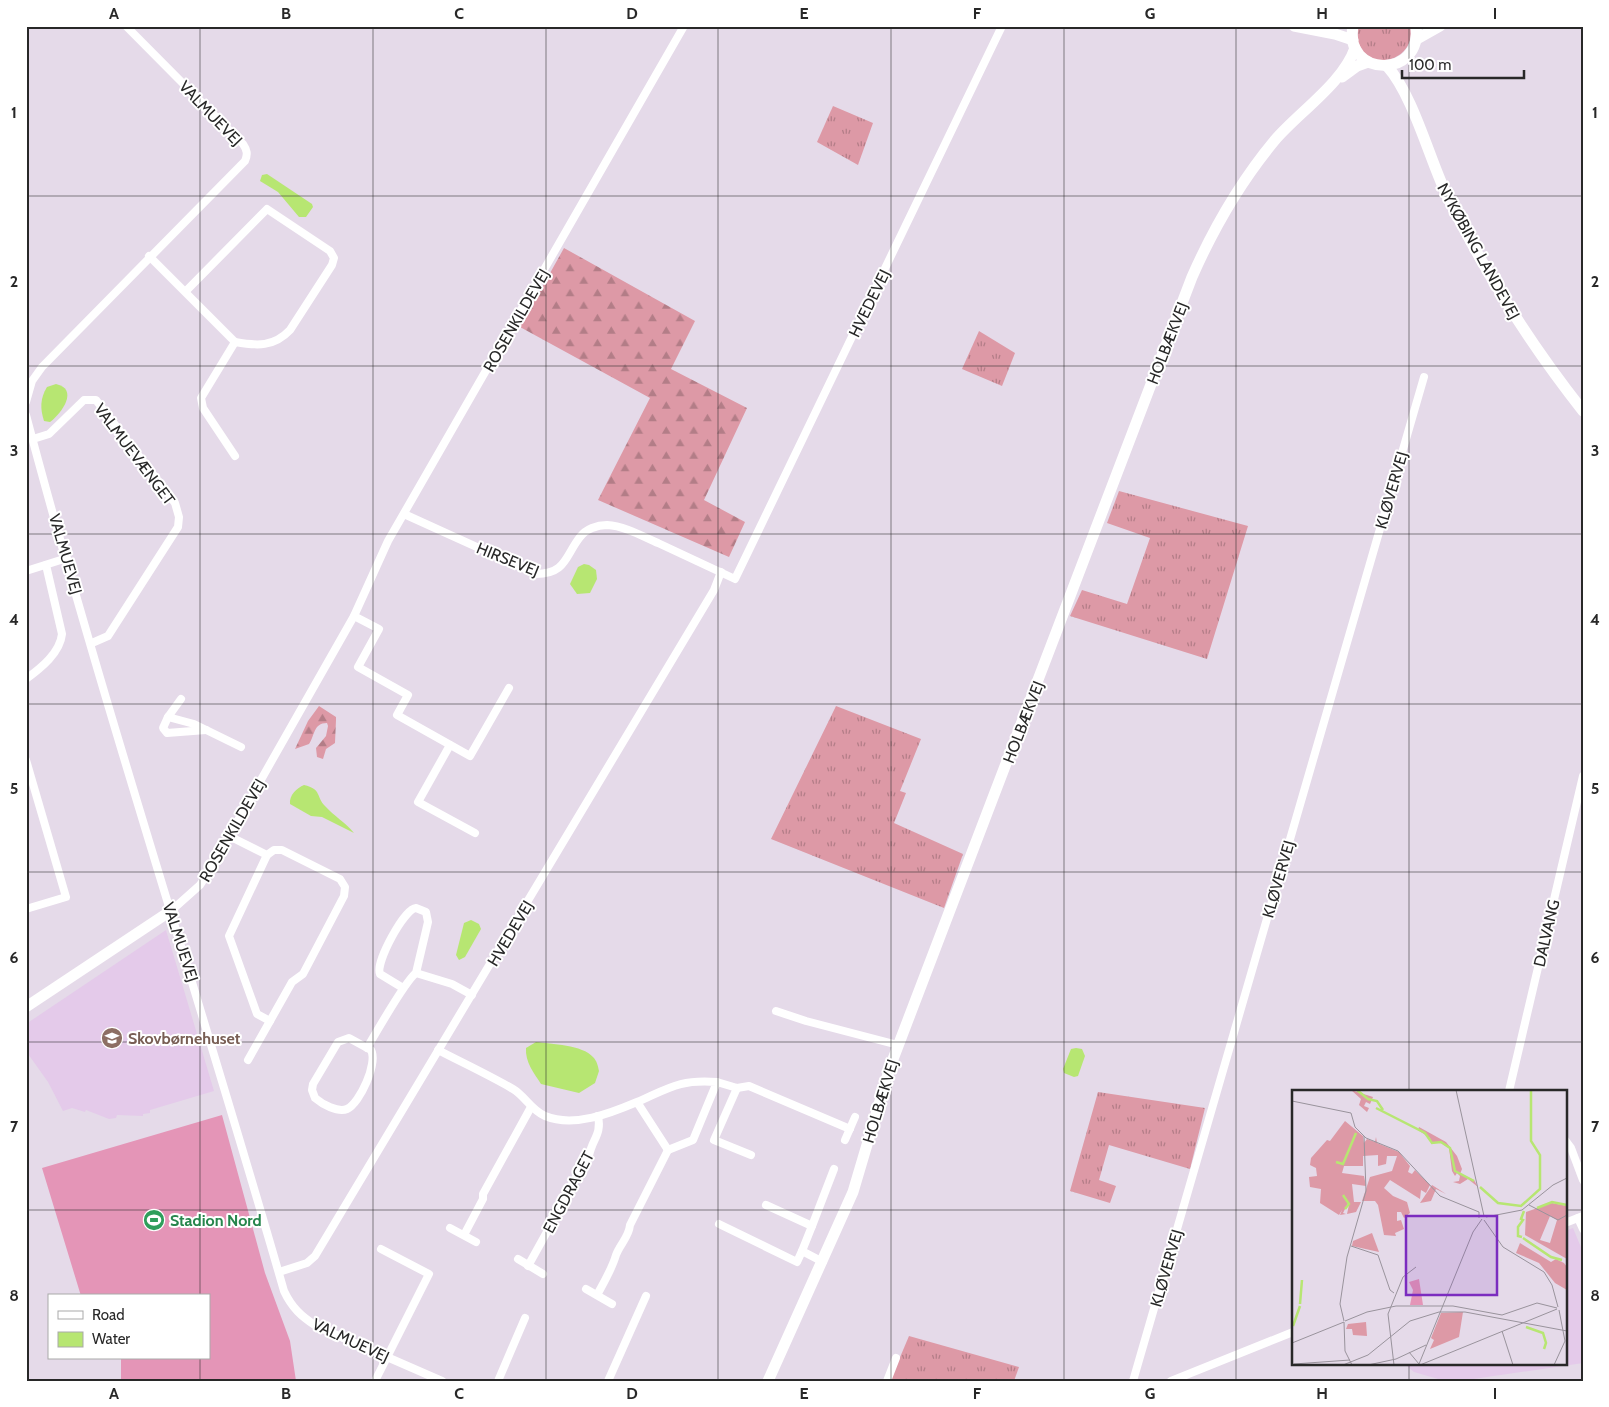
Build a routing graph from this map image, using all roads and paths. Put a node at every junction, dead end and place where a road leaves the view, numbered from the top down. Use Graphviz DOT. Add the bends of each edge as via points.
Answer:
graph roads {
  1 [pos="126,26"];
  2 [pos="684,26"];
  3 [pos="1002,26"];
  4 [pos="1344,26"];
  5 [pos="1353,26"];
  6 [pos="1416,26"];
  7 [pos="1440,26"];
  8 [pos="1296,27"];
  9 [pos="1417,39"];
  10 [pos="1354,44"];
  11 [pos="1403,60"];
  12 [pos="1368,62"];
  13 [pos="1387,66"];
  14 [pos="1324,91"];
  15 [pos="1410,106"];
  16 [pos="149,256"];
  17 [pos="186,291"];
  18 [pos="235,342"];
  19 [pos="1424,377"];
  20 [pos="26,402"];
  21 [pos="1583,412"];
  22 [pos="26,415"];
  23 [pos="33,439"];
  24 [pos="235,456"];
  25 [pos="404,514"];
  26 [pos="67,558"];
  27 [pos="46,565"];
  28 [pos="26,571"];
  29 [pos="721,572"];
  30 [pos="735,579"];
  31 [pos="354,616"];
  32 [pos="92,643"];
  33 [pos="26,679"];
  34 [pos="509,688"];
  35 [pos="181,699"];
  36 [pos="168,716"];
  37 [pos="206,730"];
  38 [pos="450,745"];
  39 [pos="242,746"];
  40 [pos="26,760"];
  41 [pos="1583,776"];
  42 [pos="475,833"];
  43 [pos="229,836"];
  44 [pos="267,855"];
  45 [pos="26,909"];
  46 [pos="172,910"];
  47 [pos="416,973"];
  48 [pos="404,988"];
  49 [pos="472,995"];
  50 [pos="26,1006"];
  51 [pos="776,1011"];
  52 [pos="270,1021"];
  53 [pos="898,1044"];
  54 [pos="367,1048"];
  55 [pos="438,1050"];
  56 [pos="248,1060"];
  57 [pos="717,1082"];
  58 [pos="737,1088"];
  59 [pos="1509,1090"];
  60 [pos="638,1102"];
  61 [pos="531,1107"];
  62 [pos="598,1116"];
  63 [pos="855,1117"];
  64 [pos="850,1129"];
  65 [pos="845,1140"];
  66 [pos="1566,1141"];
  67 [pos="668,1150"];
  68 [pos="751,1156"];
  69 [pos="834,1169"];
  70 [pos="1583,1180"];
  71 [pos="766,1205"];
  72 [pos="1581,1217"];
  73 [pos="1566,1223"];
  74 [pos="719,1224"];
  75 [pos="812,1226"];
  76 [pos="450,1228"];
  77 [pos="1583,1229"];
  78 [pos="464,1235"];
  79 [pos="476,1242"];
  80 [pos="381,1249"];
  81 [pos="802,1251"];
  82 [pos="518,1259"];
  83 [pos="823,1262"];
  84 [pos="528,1266"];
  85 [pos="279,1272"];
  86 [pos="543,1274"];
  87 [pos="586,1289"];
  88 [pos="597,1295"];
  89 [pos="646,1296"];
  90 [pos="612,1304"];
  91 [pos="525,1318"];
  92 [pos="1292,1332"];
  93 [pos="386,1356"];
  94 [pos="896,1358"];
  95 [pos="375,1381"];
  96 [pos="442,1381"];
  97 [pos="498,1381"];
  98 [pos="608,1381"];
  99 [pos="768,1381"];
  100 [pos="888,1381"];
  101 [pos="1133,1381"];
  102 [pos="1171,1381"];
  1 -- 16 [label="street, VALMUEVEJ" via="247,150 244,161"];
  2 -- 25 [label="street, ROSENKILDEVEJ"];
  3 -- 30 [label="street, HVEDEVEJ"];
  4 -- 8 [label="street"];
  5 -- 10 [label="street"];
  6 -- 9 [label="street"];
  7 -- 9 [label="street"];
  8 -- 10 [label="street" via="1335,34"];
  9 -- 11 [label="street"];
  10 -- 12 [label="street"];
  10 -- 14 [label="street, HOLBÆKVEJ" via="1345,67"];
  11 -- 13 [label="street"];
  11 -- 15 [label="street, NYKØBING LANDEVEJ" via="1403,78"];
  12 -- 13 [label="street"];
  12 -- 14 [label="street, HOLBÆKVEJ" via="1357,66"];
  13 -- 15 [label="street, NYKØBING LANDEVEJ" via="1398,80"];
  14 -- 53 [label="street, HOLBÆKVEJ" via="1277,138 1250,172 1218,220 1207,243"];
  15 -- 21 [label="street, NYKØBING LANDEVEJ" via="1435,171 1476,254 1512,314"];
  16 -- 17 [label="street"];
  16 -- 20 [label="street, VALMUEVEJ" via="42,367 32,381"];
  17 -- 18 [label="street"];
  17 -- 18 [label="street" via="267,209 330,251 334,258 332,264 282,339 272,344"];
  18 -- 24 [label="street" via="200,398"];
  19 -- 101 [label="street, KLØVERVEJ"];
  22 -- 23 [label="street, VALMUEVEJ"];
  23 -- 26 [label="street, VALMUEVEJ"];
  23 -- 32 [label="street, VALMUEVÆNGET" via="49,434 84,400 96,400 175,503 178,527 108,636"];
  25 -- 29 [label="street, HIRSEVEJ" via="536,574 555,571 580,536 596,526 606,525 632,532"];
  25 -- 31 [label="street, ROSENKILDEVEJ"];
  26 -- 27 [label="street"];
  26 -- 32 [label="street, VALMUEVEJ"];
  27 -- 28 [label="street"];
  27 -- 33 [label="street" via="62,634 61,642 50,658"];
  29 -- 30 [label="street, HIRSEVEJ"];
  29 -- 49 [label="street, HVEDEVEJ" via="709,598"];
  31 -- 38 [label="street" via="379,629 358,667 408,695 396,716"];
  31 -- 43 [label="street, ROSENKILDEVEJ"];
  32 -- 46 [label="street, VALMUEVEJ"];
  34 -- 38 [label="street" via="470,756"];
  35 -- 36 [label="street"];
  36 -- 37 [label="street"];
  36 -- 37 [label="street" via="163,728 167,733"];
  37 -- 39 [label="street"];
  38 -- 42 [label="street" via="418,802"];
  40 -- 45 [label="street" via="66,897"];
  41 -- 59 [label="street, DALVANG"];
  43 -- 44 [label="street"];
  43 -- 46 [label="street, ROSENKILDEVEJ" via="200,885"];
  44 -- 52 [label="street" via="229,936 257,1014"];
  44 -- 52 [label="street" via="274,850 282,850 340,879 346,892 303,974 292,982"];
  46 -- 50 [label="street, ROSENKILDEVEJ"];
  46 -- 85 [label="street, VALMUEVEJ"];
  47 -- 48 [label="street"];
  47 -- 48 [label="street" via="428,922 426,912 416,908 406,912 378,964 380,974"];
  47 -- 49 [label="street" via="452,984"];
  48 -- 54 [label="street"];
  49 -- 55 [label="street, HVEDEVEJ"];
  51 -- 53 [label="street"];
  52 -- 56 [label="street"];
  53 -- 83 [label="street, HOLBÆKVEJ" via="853,1192"];
  54 -- 54 [label="street" via="373,1054 373,1066 347,1109 336,1109 315,1098 313,1084 338,1042 349,1038"];
  55 -- 61 [label="street" via="516,1091"];
  55 -- 85 [label="street, HVEDEVEJ" via="315,1256 307,1263"];
  57 -- 58 [label="street"];
  57 -- 60 [label="street" via="682,1082"];
  57 -- 67 [label="street" via="693,1140"];
  58 -- 64 [label="street" via="749,1086"];
  58 -- 68 [label="street" via="714,1140"];
  60 -- 62 [label="street"];
  60 -- 67 [label="street"];
  61 -- 62 [label="street" via="545,1116 562,1119"];
  61 -- 78 [label="street"];
  62 -- 84 [label="street, ENGDRAGET" via="600,1126 589,1156 548,1224 548,1230"];
  63 -- 64 [label="street"];
  64 -- 65 [label="street"];
  66 -- 70 [label="street"];
  67 -- 88 [label="street"];
  69 -- 75 [label="street"];
  71 -- 75 [label="street"];
  72 -- 73 [label="street"];
  72 -- 77 [label="street"];
  74 -- 81 [label="street" via="797,1262"];
  75 -- 81 [label="street"];
  76 -- 78 [label="street"];
  78 -- 79 [label="street"];
  80 -- 93 [label="street" via="432,1275"];
  81 -- 83 [label="street"];
  82 -- 84 [label="street"];
  83 -- 99 [label="street, HOLBÆKVEJ"];
  84 -- 86 [label="street"];
  85 -- 93 [label="street, VALMUEVEJ" via="290,1304 305,1319"];
  87 -- 88 [label="street"];
  88 -- 90 [label="street"];
  89 -- 98 [label="street"];
  91 -- 97 [label="street"];
  92 -- 102 [label="street"];
  93 -- 95 [label="street"];
  93 -- 96 [label="street, VALMUEVEJ"];
  94 -- 100 [label="street"];
}
